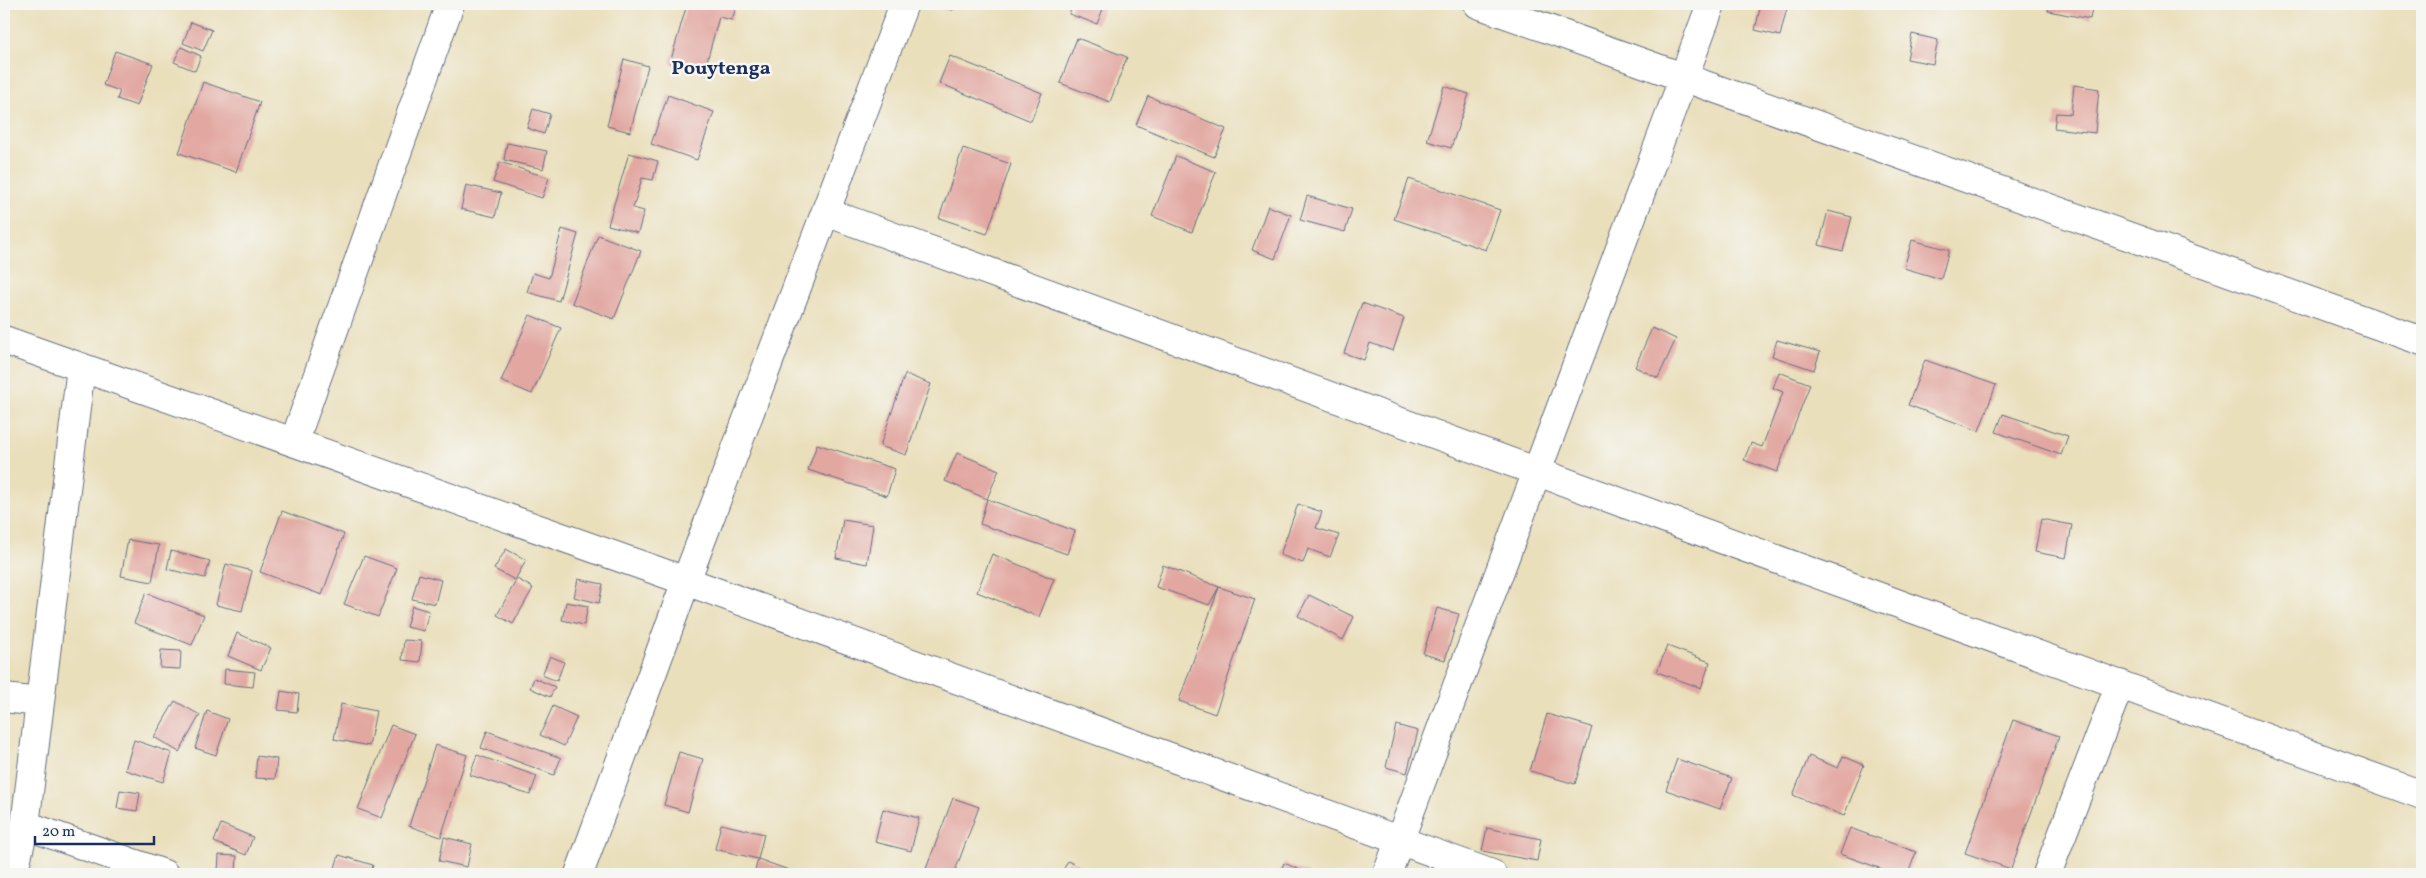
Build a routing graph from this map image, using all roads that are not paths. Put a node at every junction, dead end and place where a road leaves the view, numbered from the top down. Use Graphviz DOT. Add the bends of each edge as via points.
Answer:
graph roads {
  1 [pos="450,4"];
  2 [pos="904,4"];
  3 [pos="1478,4"];
  4 [pos="1711,4"];
  5 [pos="1684,77"];
  6 [pos="826,212"];
  7 [pos="4,340"];
  8 [pos="2422,341"];
  9 [pos="81,367"];
  10 [pos="294,442"];
  11 [pos="1537,472"];
  12 [pos="686,581"];
  13 [pos="2120,684"];
  14 [pos="4,698"];
  15 [pos="40,702"];
  16 [pos="2422,795"];
  17 [pos="25,825"];
  18 [pos="1399,840"];
  19 [pos="13,874"];
  20 [pos="164,874"];
  21 [pos="579,874"];
  22 [pos="1387,874"];
  23 [pos="1492,874"];
  24 [pos="2047,874"];
  1 -- 10 [label="street"];
  2 -- 6 [label="street"];
  3 -- 5 [label="street"];
  4 -- 5 [label="street"];
  5 -- 8 [label="street"];
  5 -- 11 [label="street"];
  6 -- 11 [label="street"];
  6 -- 12 [label="street"];
  7 -- 9 [label="street"];
  9 -- 10 [label="street"];
  9 -- 15 [label="street"];
  10 -- 12 [label="street"];
  11 -- 13 [label="street"];
  11 -- 18 [label="street"];
  12 -- 18 [label="street"];
  12 -- 21 [label="street"];
  13 -- 16 [label="street"];
  13 -- 24 [label="street"];
  14 -- 15 [label="street"];
  15 -- 17 [label="street"];
  17 -- 19 [label="street"];
  17 -- 20 [label="street"];
  18 -- 22 [label="street"];
  18 -- 23 [label="street"];
}
